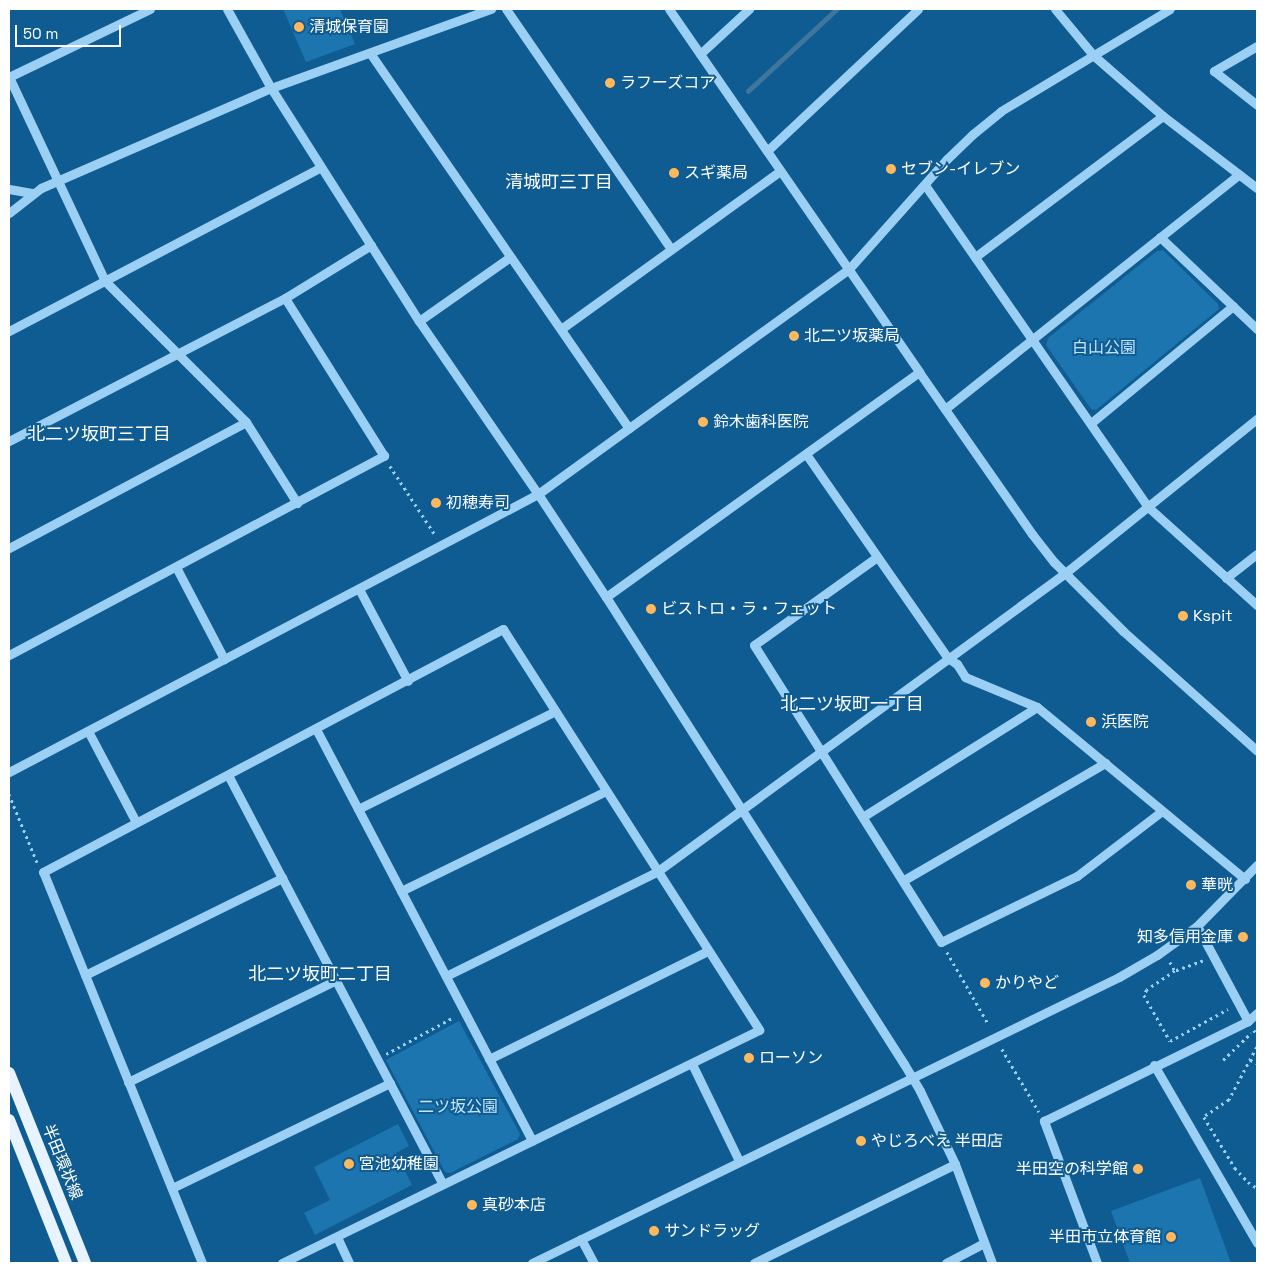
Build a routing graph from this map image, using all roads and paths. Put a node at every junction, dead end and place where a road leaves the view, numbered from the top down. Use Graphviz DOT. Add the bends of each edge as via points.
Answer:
graph roads {
  1 [pos="150,9"];
  2 [pos="227,9"];
  3 [pos="491,9"];
  4 [pos="506,9"];
  5 [pos="669,9"];
  6 [pos="749,9"];
  7 [pos="918,9"];
  8 [pos="1055,9"];
  9 [pos="1170,9"];
  10 [pos="1257,46"];
  11 [pos="370,54"];
  12 [pos="700,54"];
  13 [pos="1093,55"];
  14 [pos="271,88"];
  15 [pos="1257,105"];
  16 [pos="1163,116"];
  17 [pos="767,152"];
  18 [pos="321,167"];
  19 [pos="780,171"];
  20 [pos="1239,174"];
  21 [pos="58,181"];
  22 [pos="925,185"];
  23 [pos="1257,188"];
  24 [pos="9,189"];
  25 [pos="32,193"];
  26 [pos="9,212"];
  27 [pos="1160,237"];
  28 [pos="370,245"];
  29 [pos="671,249"];
  30 [pos="510,257"];
  31 [pos="975,257"];
  32 [pos="848,270"];
  33 [pos="105,281"];
  34 [pos="285,298"];
  35 [pos="1233,306"];
  36 [pos="419,321"];
  37 [pos="1257,329"];
  38 [pos="561,330"];
  39 [pos="9,331"];
  40 [pos="1033,340"];
  41 [pos="177,353"];
  42 [pos="919,372"];
  43 [pos="945,409"];
  44 [pos="1257,419"];
  45 [pos="246,422"];
  46 [pos="1091,423"];
  47 [pos="629,428"];
  48 [pos="9,441"];
  49 [pos="806,454"];
  50 [pos="384,456"];
  51 [pos="538,494"];
  52 [pos="297,503"];
  53 [pos="1148,508"];
  54 [pos="436,536"];
  55 [pos="9,548"];
  56 [pos="1257,554"];
  57 [pos="877,557"];
  58 [pos="176,566"];
  59 [pos="1064,574"];
  60 [pos="1226,578"];
  61 [pos="359,589"];
  62 [pos="606,597"];
  63 [pos="1257,605"];
  64 [pos="9,654"];
  65 [pos="948,658"];
  66 [pos="224,659"];
  67 [pos="408,681"];
  68 [pos="1036,707"];
  69 [pos="555,712"];
  70 [pos="316,729"];
  71 [pos="88,731"];
  72 [pos="822,751"];
  73 [pos="1257,751"];
  74 [pos="1105,763"];
  75 [pos="9,772"];
  76 [pos="228,775"];
  77 [pos="606,791"];
  78 [pos="9,794"];
  79 [pos="358,809"];
  80 [pos="743,809"];
  81 [pos="1162,811"];
  82 [pos="864,816"];
  83 [pos="136,822"];
  84 [pos="1257,865"];
  85 [pos="658,871"];
  86 [pos="43,872"];
  87 [pos="282,878"];
  88 [pos="1245,879"];
  89 [pos="904,880"];
  90 [pos="401,891"];
  91 [pos="1197,926"];
  92 [pos="941,942"];
  93 [pos="708,951"];
  94 [pos="1199,953"];
  95 [pos="1170,962"];
  96 [pos="1175,971"];
  97 [pos="85,975"];
  98 [pos="446,976"];
  99 [pos="336,980"];
  100 [pos="1226,1003"];
  101 [pos="464,1012"];
  102 [pos="1257,1013"];
  103 [pos="1248,1021"];
  104 [pos="989,1025"];
  105 [pos="1254,1030"];
  106 [pos="1257,1047"];
  107 [pos="1002,1049"];
  108 [pos="377,1058"];
  109 [pos="489,1059"];
  110 [pos="1223,1060"];
  111 [pos="1250,1060"];
  112 [pos="1257,1063"];
  113 [pos="692,1064"];
  114 [pos="1154,1065"];
  115 [pos="9,1073"];
  116 [pos="912,1077"];
  117 [pos="128,1082"];
  118 [pos="390,1083"];
  119 [pos="9,1120"];
  120 [pos="1044,1120"];
  121 [pos="532,1141"];
  122 [pos="739,1161"];
  123 [pos="955,1164"];
  124 [pos="443,1184"];
  125 [pos="172,1188"];
  126 [pos="1257,1188"];
  127 [pos="336,1237"];
  128 [pos="581,1239"];
  129 [pos="984,1243"];
  130 [pos="1257,1244"];
  131 [pos="551,1259"];
  132 [pos="66,1263"];
  133 [pos="85,1263"];
  134 [pos="202,1263"];
  135 [pos="282,1263"];
  136 [pos="350,1263"];
  137 [pos="532,1263"];
  138 [pos="594,1263"];
  139 [pos="754,1263"];
  140 [pos="946,1263"];
  141 [pos="992,1263"];
  142 [pos="1097,1263"];
  1 -- 21 [label="street" via="9,77"];
  2 -- 14 [label="street"];
  3 -- 11 [label="street"];
  4 -- 29 [label="street"];
  5 -- 12 [label="street"];
  6 -- 12 [label="street"];
  7 -- 17 [label="street"];
  8 -- 13 [label="street"];
  9 -- 13 [label="street"];
  10 -- 15 [label="street" via="1214,71"];
  11 -- 14 [label="street"];
  11 -- 30 [label="street"];
  12 -- 17 [label="street"];
  13 -- 16 [label="street"];
  13 -- 22 [label="street" via="1001,111 972,134"];
  14 -- 18 [label="street"];
  14 -- 21 [label="street"];
  16 -- 20 [label="street"];
  16 -- 31 [label="street"];
  17 -- 19 [label="street"];
  18 -- 28 [label="street"];
  18 -- 33 [label="street"];
  19 -- 29 [label="street"];
  19 -- 32 [label="street"];
  20 -- 23 [label="street"];
  20 -- 27 [label="street"];
  21 -- 25 [label="street"];
  21 -- 33 [label="street"];
  22 -- 31 [label="street"];
  22 -- 32 [label="street"];
  24 -- 25 [label="street"];
  25 -- 26 [label="street"];
  27 -- 35 [label="street"];
  27 -- 40 [label="street"];
  28 -- 34 [label="street"];
  28 -- 36 [label="street"];
  29 -- 38 [label="street"];
  30 -- 36 [label="street"];
  30 -- 38 [label="street"];
  31 -- 40 [label="street"];
  32 -- 42 [label="street"];
  32 -- 47 [label="street"];
  33 -- 39 [label="street"];
  33 -- 41 [label="street"];
  34 -- 41 [label="street"];
  34 -- 50 [label="street"];
  35 -- 37 [label="street"];
  35 -- 46 [label="street"];
  36 -- 51 [label="street"];
  38 -- 47 [label="street"];
  40 -- 43 [label="street"];
  40 -- 46 [label="street"];
  41 -- 45 [label="street"];
  41 -- 48 [label="street"];
  42 -- 43 [label="street"];
  42 -- 49 [label="street"];
  43 -- 59 [label="street" via="1032,534"];
  44 -- 53 [label="street"];
  45 -- 52 [label="street"];
  45 -- 55 [label="street"];
  46 -- 53 [label="street"];
  47 -- 51 [label="street"];
  49 -- 57 [label="street"];
  49 -- 62 [label="street"];
  50 -- 52 [label="street"];
  50 -- 54 [label="path"];
  51 -- 61 [label="street"];
  51 -- 62 [label="street"];
  52 -- 58 [label="street"];
  53 -- 59 [label="street"];
  53 -- 60 [label="street"];
  56 -- 60 [label="street"];
  57 -- 65 [label="street"];
  57 -- 72 [label="street" via="754,645"];
  58 -- 64 [label="street"];
  58 -- 66 [label="street"];
  59 -- 65 [label="street"];
  59 -- 73 [label="street"];
  60 -- 63 [label="street"];
  61 -- 66 [label="street"];
  61 -- 67 [label="street"];
  62 -- 80 [label="street"];
  65 -- 68 [label="street" via="957,664 965,677"];
  65 -- 72 [label="street"];
  66 -- 71 [label="street"];
  67 -- 69 [label="street" via="503,629"];
  67 -- 70 [label="street"];
  68 -- 74 [label="street"];
  68 -- 82 [label="street"];
  69 -- 77 [label="street"];
  69 -- 79 [label="street"];
  70 -- 76 [label="street"];
  70 -- 79 [label="street"];
  71 -- 75 [label="street"];
  71 -- 83 [label="street"];
  72 -- 80 [label="street"];
  72 -- 82 [label="street"];
  74 -- 81 [label="street"];
  74 -- 89 [label="street"];
  76 -- 83 [label="street"];
  76 -- 87 [label="street"];
  77 -- 85 [label="street"];
  77 -- 90 [label="street"];
  78 -- 86 [label="path"];
  79 -- 90 [label="street"];
  80 -- 85 [label="street"];
  80 -- 116 [label="street"];
  81 -- 88 [label="street"];
  81 -- 92 [label="street" via="1077,876"];
  82 -- 89 [label="street"];
  83 -- 86 [label="street"];
  84 -- 88 [label="street"];
  85 -- 93 [label="street"];
  85 -- 98 [label="street"];
  86 -- 97 [label="street"];
  87 -- 97 [label="street"];
  87 -- 99 [label="street"];
  88 -- 91 [label="street"];
  89 -- 92 [label="street"];
  90 -- 98 [label="street"];
  91 -- 103 [label="street"];
  91 -- 116 [label="street" via="1157,955 1119,976"];
  92 -- 104 [label="path"];
  93 -- 109 [label="street"];
  93 -- 113 [label="street" via="759,1030"];
  94 -- 96 [label="path" via="1204,961"];
  95 -- 96 [label="path"];
  96 -- 100 [label="path" via="1144,995 1170,1041 1229,1008"];
  97 -- 117 [label="street"];
  98 -- 101 [label="street"];
  99 -- 108 [label="street"];
  99 -- 117 [label="street"];
  101 -- 108 [label="path"];
  101 -- 109 [label="street"];
  102 -- 103 [label="street"];
  103 -- 114 [label="street"];
  105 -- 110 [label="path"];
  106 -- 111 [label="path"];
  107 -- 120 [label="path"];
  108 -- 118 [label="street"];
  109 -- 121 [label="street"];
  111 -- 112 [label="path"];
  111 -- 126 [label="path" via="1229,1100 1204,1118 1235,1168"];
  113 -- 121 [label="street"];
  113 -- 122 [label="street"];
  114 -- 120 [label="street"];
  114 -- 130 [label="street"];
  115 -- 133 [label="main road, 半田環状線"];
  116 -- 122 [label="street"];
  116 -- 123 [label="street"];
  117 -- 125 [label="street"];
  118 -- 124 [label="street" via="409,1128"];
  118 -- 125 [label="street"];
  119 -- 132 [label="main road, 半田環状線"];
  120 -- 142 [label="street"];
  121 -- 124 [label="street"];
  122 -- 128 [label="street"];
  123 -- 129 [label="street"];
  123 -- 139 [label="street"];
  124 -- 127 [label="street"];
  125 -- 134 [label="street"];
  127 -- 135 [label="street"];
  127 -- 136 [label="street"];
  128 -- 131 [label="street"];
  128 -- 138 [label="street"];
  129 -- 140 [label="street"];
  129 -- 141 [label="street"];
  131 -- 137 [label="street"];
}
